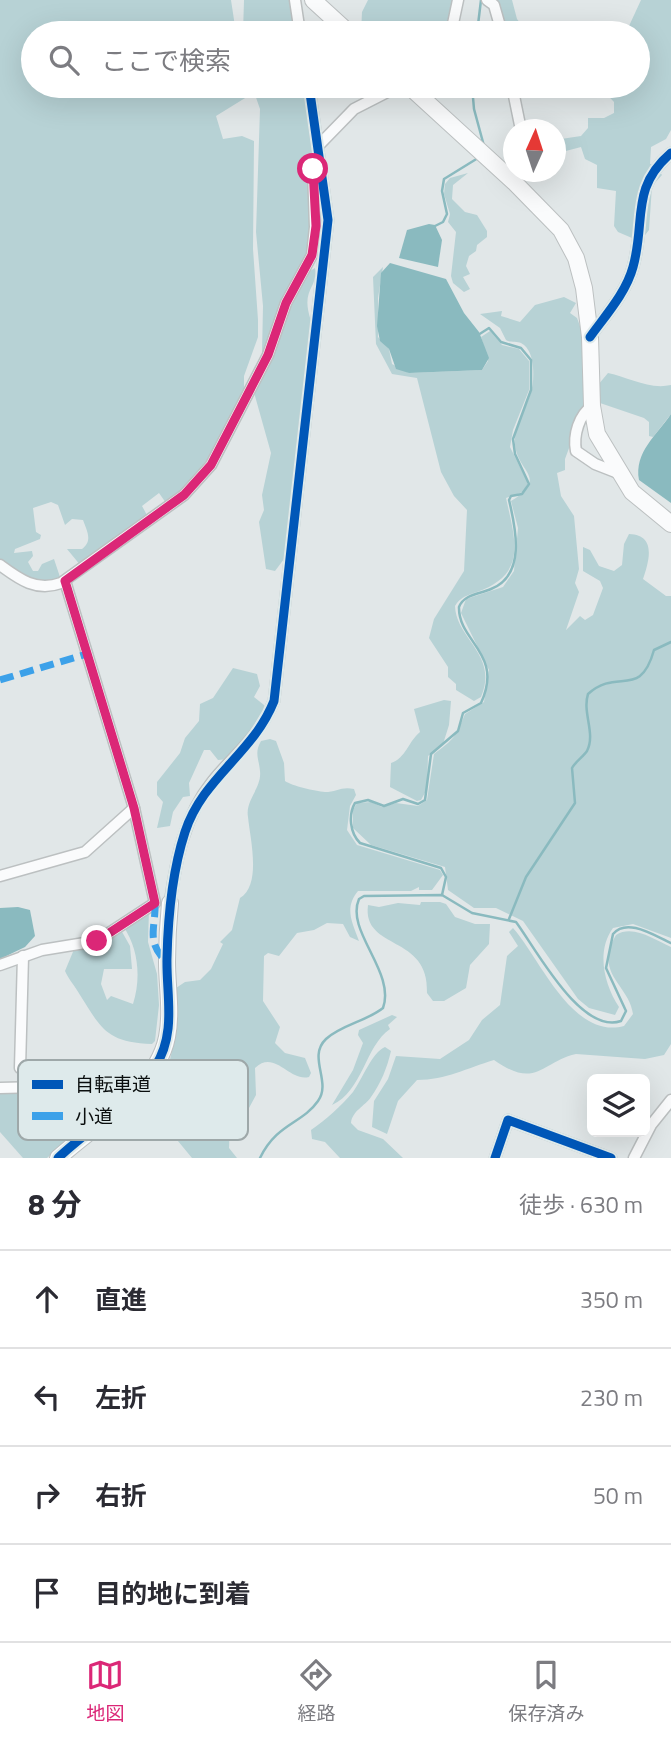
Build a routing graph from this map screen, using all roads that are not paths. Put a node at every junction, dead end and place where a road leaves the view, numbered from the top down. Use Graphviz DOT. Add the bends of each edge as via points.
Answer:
graph roads {
  1 [pos="295,0"];
  2 [pos="313,0"];
  3 [pos="458,0"];
  4 [pos="488,0"];
  5 [pos="298,21"];
  6 [pos="336,21"];
  7 [pos="454,21"];
  8 [pos="499,21"];
  9 [pos="311,98"];
  10 [pos="374,98"];
  11 [pos="422,98"];
  12 [pos="514,98"];
  13 [pos="519,119"];
  14 [pos="318,145"];
  15 [pos="671,153"];
  16 [pos="320,166"];
  17 [pos="503,168"];
  18 [pos="522,182"];
  19 [pos="590,337"];
  20 [pos="592,406"];
  21 [pos="618,473"];
  22 [pos="671,524"];
  23 [pos="0,565"];
  24 [pos="65,581"];
  25 [pos="134,808"];
  26 [pos="0,876"];
  27 [pos="170,903"];
  28 [pos="23,956"];
  29 [pos="0,965"];
  30 [pos="20,1060"];
  31 [pos="158,1060"];
  32 [pos="0,1088"];
  33 [pos="18,1088"];
  34 [pos="671,1100"];
  35 [pos="78,1140"];
  36 [pos="58,1158"];
  37 [pos="495,1158"];
  38 [pos="611,1158"];
  39 [pos="634,1158"];
  1 -- 5 [label="street"];
  2 -- 6 [label="main road"];
  3 -- 7 [label="street"];
  4 -- 8 [label="street"];
  9 -- 14 [label="street"];
  10 -- 14 [label="street" via="354,108"];
  11 -- 17 [label="main road"];
  12 -- 13 [label="street"];
  14 -- 16 [label="street"];
  15 -- 19 [label="street" via="658,164 644,188 632,269 622,292"];
  16 -- 24 [label="street" via="313,169 316,226 312,255 286,303 268,355 211,465 184,495"];
  16 -- 27 [label="street" via="328,220 274,701 259,732 214,780 193,812 174,870"];
  18 -- 19 [label="main road" via="561,230 576,258"];
  19 -- 20 [label="main road"];
  20 -- 21 [label="main road" via="597,434"];
  20 -- 21 [label="street" via="579,425 576,451"];
  21 -- 22 [label="main road" via="632,492"];
  23 -- 24 [label="street" via="33,585"];
  24 -- 25 [label="street"];
  25 -- 26 [label="street" via="92,848"];
  25 -- 28 [label="street" via="155,903 97,941"];
  27 -- 31 [label="main road" via="167,1038"];
  28 -- 29 [label="street"];
  28 -- 30 [label="street"];
  32 -- 33 [label="street"];
  34 -- 39 [label="street"];
  35 -- 36 [label="main road"];
  37 -- 38 [label="street" via="508,1120"];
}
